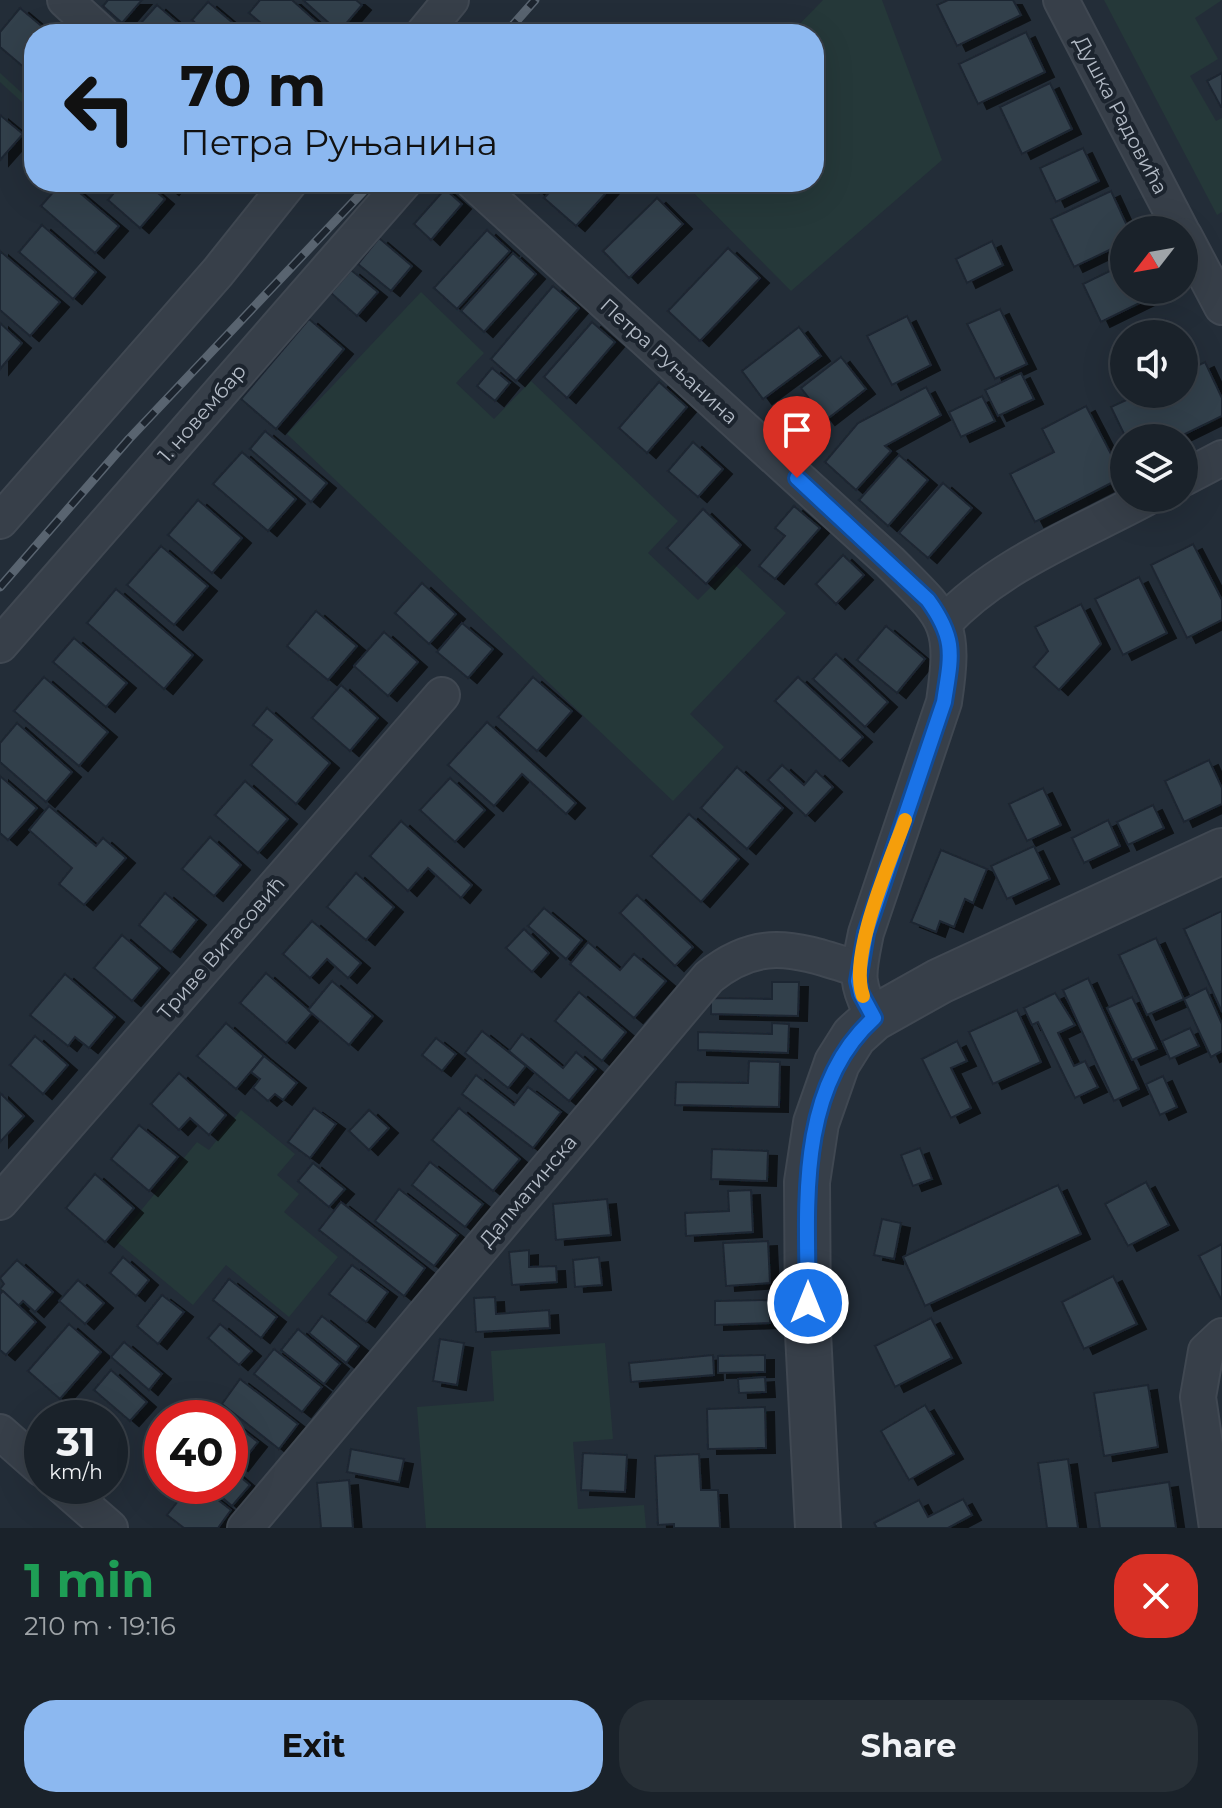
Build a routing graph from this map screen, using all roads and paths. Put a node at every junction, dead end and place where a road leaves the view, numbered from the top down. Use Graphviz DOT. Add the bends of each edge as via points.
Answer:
graph roads {
  1 [pos="65,0"];
  2 [pos="451,0"];
  3 [pos="1061,0"];
  4 [pos="91,24"];
  5 [pos="431,24"];
  6 [pos="273,192"];
  7 [pos="395,192"];
  8 [pos="484,192"];
  9 [pos="1175,216"];
  10 [pos="1198,261"];
  11 [pos="1222,307"];
  12 [pos="1222,458"];
  13 [pos="1198,471"];
  14 [pos="1119,512"];
  15 [pos="0,521"];
  16 [pos="944,623"];
  17 [pos="0,645"];
  18 [pos="442,695"];
  19 [pos="1222,851"];
  20 [pos="859,969"];
  21 [pos="874,1018"];
  22 [pos="0,1202"];
  23 [pos="1222,1336"];
  24 [pos="0,1432"];
  25 [pos="24,1453"];
  26 [pos="83,1504"];
  27 [pos="110,1528"];
  28 [pos="245,1528"];
  29 [pos="818,1528"];
  30 [pos="1217,1528"];
  1 -- 4 [label="street"];
  2 -- 5 [label="street"];
  3 -- 9 [label="street, Душка Радовића"];
  6 -- 15 [label="street" via="218,272"];
  7 -- 17 [label="street, 1. новембар"];
  8 -- 16 [label="street, Петра Руњанина" via="890,562"];
  10 -- 11 [label="street, Душка Радовића"];
  12 -- 13 [label="street"];
  14 -- 16 [label="street" via="996,577"];
  16 -- 20 [label="street, Петра Руњанина" via="950,664 944,702 866,933"];
  18 -- 22 [label="street, Триве Витасовић"];
  19 -- 21 [label="street" via="940,981"];
  20 -- 21 [label="street, Петра Руњанина" via="861,994"];
  20 -- 28 [label="street, Далматинска" via="773,948 737,958 709,977"];
  21 -- 29 [label="street" via="854,1036 837,1063 816,1123 807,1182"];
  23 -- 30 [label="street" via="1206,1351 1198,1397"];
  24 -- 25 [label="street"];
  26 -- 27 [label="street"];
}
